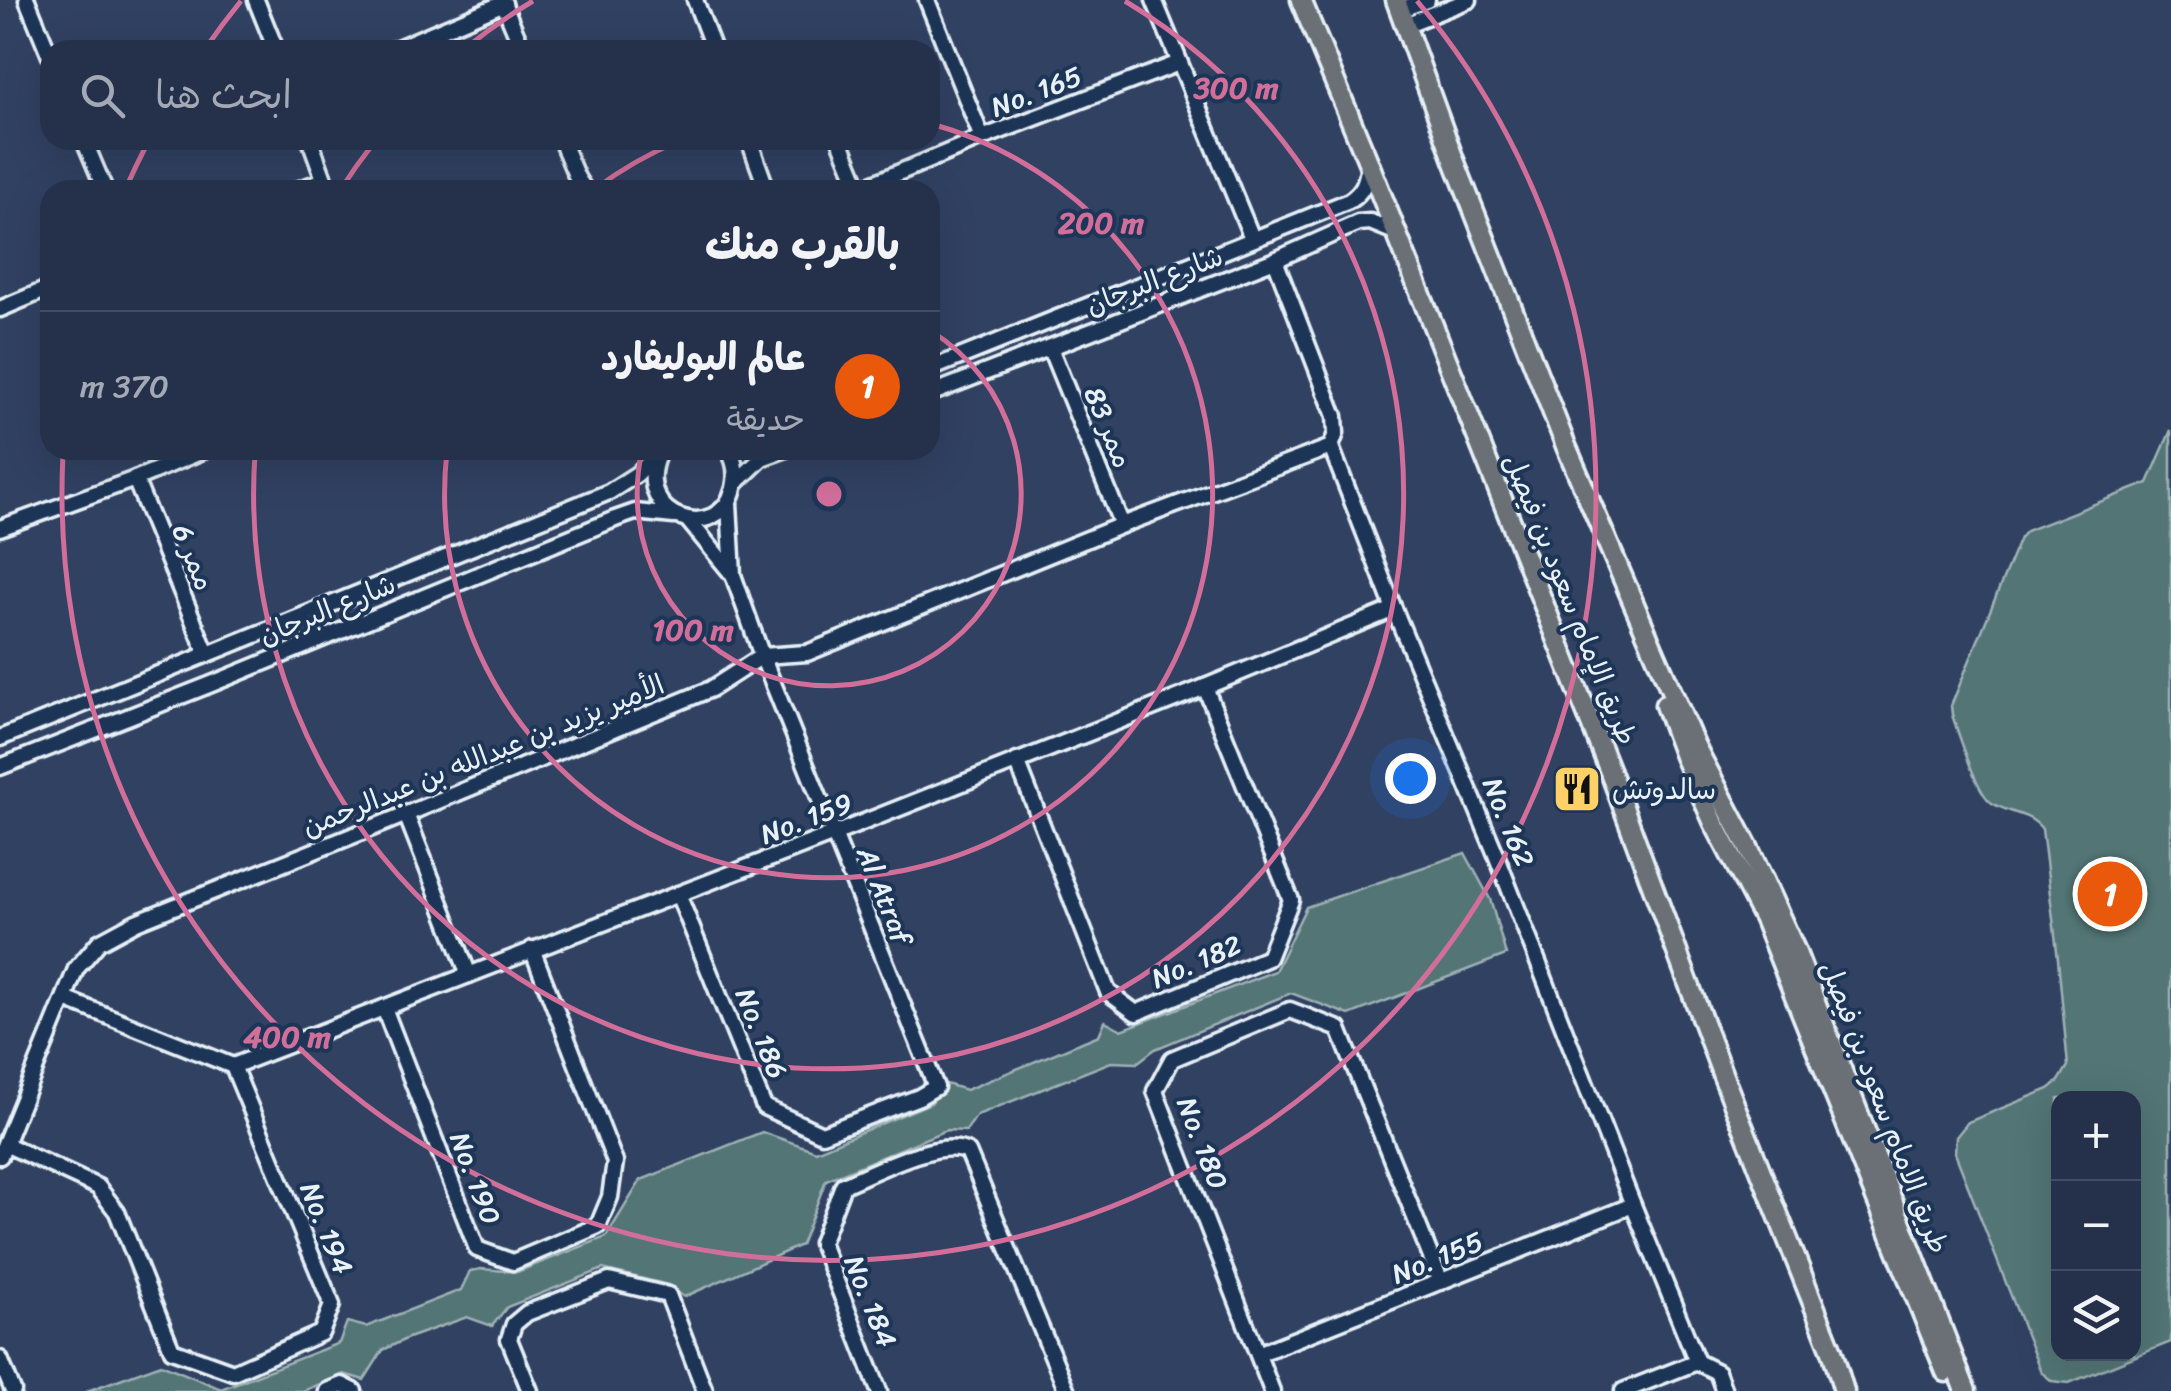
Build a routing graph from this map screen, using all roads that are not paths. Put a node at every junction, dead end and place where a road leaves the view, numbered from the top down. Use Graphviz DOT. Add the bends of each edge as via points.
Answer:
graph roads {
  1 [pos="27,0"];
  2 [pos="256,0"];
  3 [pos="695,0"];
  4 [pos="927,0"];
  5 [pos="1154,0"];
  6 [pos="1301,0"];
  7 [pos="1427,0"];
  8 [pos="1468,0"];
  9 [pos="503,2"];
  10 [pos="1400,12"];
  11 [pos="43,40"];
  12 [pos="272,40"];
  13 [pos="416,40"];
  14 [pos="519,40"];
  15 [pos="710,40"];
  16 [pos="1179,63"];
  17 [pos="982,138"];
  18 [pos="88,150"];
  19 [pos="314,150"];
  20 [pos="565,150"];
  21 [pos="752,150"];
  22 [pos="844,150"];
  23 [pos="1369,164"];
  24 [pos="101,180"];
  25 [pos="324,180"];
  26 [pos="578,180"];
  27 [pos="763,180"];
  28 [pos="856,180"];
  29 [pos="881,180"];
  30 [pos="1394,232"];
  31 [pos="1252,238"];
  32 [pos="1275,260"];
  33 [pos="40,292"];
  34 [pos="0,309"];
  35 [pos="1050,348"];
  36 [pos="940,364"];
  37 [pos="940,390"];
  38 [pos="1331,447"];
  39 [pos="182,460"];
  40 [pos="652,460"];
  41 [pos="657,460"];
  42 [pos="732,460"];
  43 [pos="760,460"];
  44 [pos="135,479"];
  45 [pos="735,484"];
  46 [pos="729,503"];
  47 [pos="681,518"];
  48 [pos="1122,524"];
  49 [pos="0,528"];
  50 [pos="734,575"];
  51 [pos="1394,609"];
  52 [pos="1644,630"];
  53 [pos="207,654"];
  54 [pos="762,656"];
  55 [pos="1205,687"];
  56 [pos="0,738"];
  57 [pos="1017,761"];
  58 [pos="0,766"];
  59 [pos="406,814"];
  60 [pos="834,834"];
  61 [pos="1747,844"];
  62 [pos="678,894"];
  63 [pos="532,949"];
  64 [pos="469,975"];
  65 [pos="65,999"];
  66 [pos="384,1008"];
  67 [pos="926,1065"];
  68 [pos="234,1066"];
  69 [pos="2,1150"];
  70 [pos="1633,1205"];
  71 [pos="1442,1282"];
  72 [pos="1258,1354"];
  73 [pos="0,1358"];
  74 [pos="1697,1362"];
  75 [pos="13,1391"];
  76 [pos="327,1391"];
  77 [pos="354,1391"];
  78 [pos="530,1391"];
  79 [pos="704,1391"];
  80 [pos="880,1391"];
  81 [pos="1067,1391"];
  82 [pos="1272,1391"];
  83 [pos="1624,1391"];
  84 [pos="1724,1391"];
  85 [pos="1844,1391"];
  86 [pos="1954,1391"];
  87 [pos="1966,1391"];
  1 -- 11 [label="street"];
  2 -- 12 [label="street"];
  3 -- 15 [label="street"];
  4 -- 17 [label="street"];
  5 -- 16 [label="street"];
  6 -- 23 [label="main road, طريق الإمام سعود بن فيصل"];
  7 -- 10 [label="street"];
  8 -- 10 [label="street"];
  9 -- 13 [label="street"];
  9 -- 14 [label="street"];
  10 -- 52 [label="main road, طريق الإمام سعود بن فيصل"];
  16 -- 17 [label="street, No. 165"];
  16 -- 31 [label="street"];
  17 -- 29 [label="street, No. 165"];
  18 -- 24 [label="street"];
  19 -- 25 [label="street"];
  20 -- 26 [label="street"];
  21 -- 27 [label="street"];
  22 -- 28 [label="street"];
  23 -- 30 [label="main road, طريق الإمام سعود بن فيصل"];
  23 -- 31 [label="street, شارع البرجان" via="1366,185 1349,202"];
  30 -- 32 [label="street, شارع البرجان" via="1358,224"];
  30 -- 85 [label="main road, طريق الإمام سعود بن فيصل" via="1610,768"];
  31 -- 36 [label="street, شارع البرجان"];
  32 -- 35 [label="street, شارع البرجان"];
  32 -- 38 [label="street, No. 162" via="1335,416"];
  33 -- 34 [label="street"];
  35 -- 37 [label="street, شارع البرجان"];
  35 -- 48 [label="street, ممر 83"];
  38 -- 48 [label="street, الأمير يزيد بن عبدالله بن عبدالرحمن"];
  38 -- 51 [label="street, No. 162"];
  39 -- 44 [label="street"];
  40 -- 53 [label="street, شارع البرجان" via="609,492"];
  41 -- 47 [label="street, شارع البرجان" via="652,487"];
  42 -- 45 [label="street"];
  43 -- 45 [label="street"];
  44 -- 49 [label="street"];
  44 -- 53 [label="street, ممر 6"];
  45 -- 46 [label="street"];
  46 -- 47 [label="street, شارع البرجان" via="718,514"];
  46 -- 50 [label="street"];
  47 -- 50 [label="street"];
  47 -- 58 [label="street, شارع البرجان" via="635,512 615,518"];
  48 -- 54 [label="street, الأمير يزيد بن عبدالله بن عبدالرحمن" via="806,652"];
  50 -- 54 [label="street, Al Atraf"];
  51 -- 55 [label="street, No. 159"];
  51 -- 70 [label="street, No. 162"];
  52 -- 61 [label="main road, طريق الإمام سعود بن فيصل"];
  52 -- 86 [label="main road, طريق الإمام سعود بن فيصل" via="1684,756 1764,919"];
  53 -- 56 [label="street, شارع البرجان"];
  54 -- 59 [label="street, الأمير يزيد بن عبدالله بن عبدالرحمن" via="711,689"];
  54 -- 60 [label="street, Al Atraf"];
  55 -- 57 [label="street, No. 159"];
  55 -- 57 [label="street, No. 182" via="1291,900 1268,958 1136,1013 1108,992"];
  57 -- 60 [label="street, No. 159"];
  59 -- 64 [label="street"];
  59 -- 65 [label="street, الأمير يزيد بن عبدالله بن عبدالرحمن" via="99,942 76,969"];
  60 -- 62 [label="street, No. 159"];
  60 -- 67 [label="street, Al Atraf"];
  61 -- 87 [label="main road, طريق الامام سعود بن فيصل" via="1811,988"];
  62 -- 63 [label="street, No. 159"];
  62 -- 67 [label="street, No. 186" via="764,1107 822,1134 936,1086"];
  63 -- 64 [label="street, No. 159"];
  63 -- 66 [label="street, No. 190" via="615,1162 598,1226 512,1262 477,1249"];
  64 -- 66 [label="street, No. 159"];
  65 -- 68 [label="street"];
  65 -- 69 [label="street, الأمير يزيد بن عبدالله بن عبدالرحمن"];
  66 -- 68 [label="street, No. 159"];
  68 -- 69 [label="street, No. 194" via="332,1305 321,1333 233,1372 172,1350 117,1212 98,1187"];
  70 -- 71 [label="street, No. 155"];
  70 -- 74 [label="street, No. 162"];
  71 -- 72 [label="street, No. 155"];
  71 -- 72 [label="street, No. 180" via="1339,1029 1290,1010 1172,1059 1156,1091"];
  72 -- 82 [label="street, No. 180"];
  73 -- 75 [label="street"];
  74 -- 83 [label="street"];
  74 -- 84 [label="street, No. 162" via="1717,1372"];
  76 -- 77 [label="street" via="342,1385"];
  78 -- 79 [label="street" via="509,1339 514,1324 609,1282 668,1295"];
  80 -- 81 [label="street, No. 184" via="821,1244 830,1214 843,1185 957,1146 968,1152"];
}
